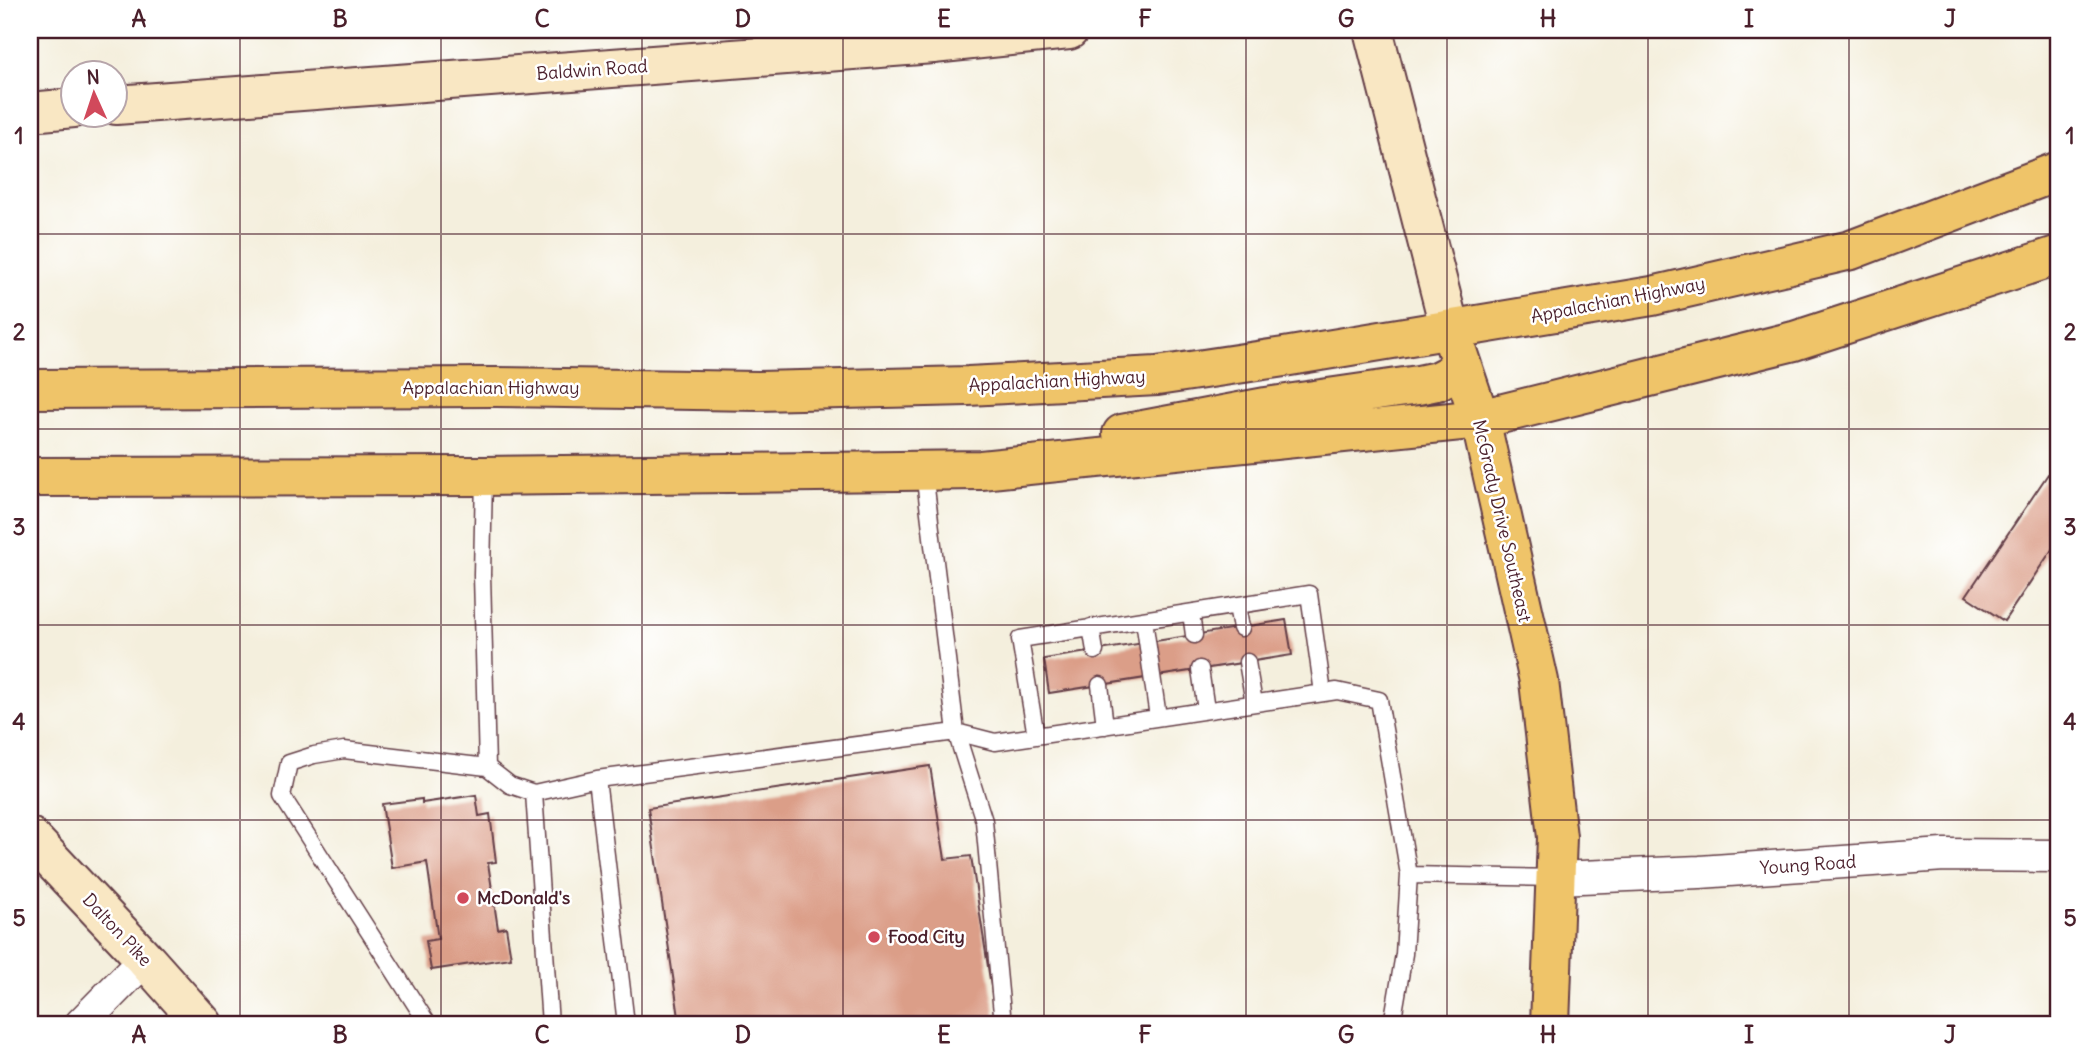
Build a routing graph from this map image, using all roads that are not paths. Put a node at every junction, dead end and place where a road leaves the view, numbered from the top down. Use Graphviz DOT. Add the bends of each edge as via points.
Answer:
graph roads {
  1 [pos="1069,30"];
  2 [pos="1373,30"];
  3 [pos="933,37"];
  4 [pos="130,104"];
  5 [pos="60,109"];
  6 [pos="30,112"];
  7 [pos="2059,171"];
  8 [pos="2059,255"];
  9 [pos="1450,330"];
  10 [pos="1462,369"];
  11 [pos="30,388"];
  12 [pos="1480,419"];
  13 [pos="981,470"];
  14 [pos="924,472"];
  15 [pos="484,476"];
  16 [pos="30,477"];
  17 [pos="1237,606"];
  18 [pos="1191,612"];
  19 [pos="1144,620"];
  20 [pos="1091,627"];
  21 [pos="1241,628"];
  22 [pos="1194,635"];
  23 [pos="1095,651"];
  24 [pos="1247,662"];
  25 [pos="1200,669"];
  26 [pos="1100,685"];
  27 [pos="1322,692"];
  28 [pos="1254,703"];
  29 [pos="1206,710"];
  30 [pos="1158,717"];
  31 [pos="1105,726"];
  32 [pos="956,732"];
  33 [pos="1037,736"];
  34 [pos="487,767"];
  35 [pos="597,779"];
  36 [pos="534,793"];
  37 [pos="30,837"];
  38 [pos="2059,856"];
  39 [pos="1409,875"];
  40 [pos="1557,878"];
  41 [pos="145,959"];
  42 [pos="81,1024"];
  43 [pos="203,1024"];
  44 [pos="428,1024"];
  45 [pos="550,1024"];
  46 [pos="626,1024"];
  47 [pos="1003,1024"];
  48 [pos="1392,1024"];
  49 [pos="1550,1024"];
  1 -- 3 [label="street, Baldwin Road"];
  2 -- 9 [label="street, McGrady Drive Southeast"];
  3 -- 4 [label="street, Baldwin Road"];
  5 -- 6 [label="street"];
  7 -- 9 [label="main road, Appalachian Highway" via="1851,250 1652,296"];
  8 -- 12 [label="main road" via="1794,341"];
  9 -- 10 [label="main road, McGrady Drive Southeast"];
  9 -- 11 [label="main road, Appalachian Highway" via="1157,376 968,386 758,391"];
  10 -- 12 [label="main road, McGrady Drive Southeast"];
  10 -- 13 [label="main road" via="1437,381 1173,423"];
  12 -- 13 [label="main road"];
  12 -- 40 [label="main road, McGrady Drive Southeast" via="1539,681 1557,837"];
  13 -- 14 [label="main road"];
  14 -- 15 [label="main road"];
  14 -- 32 [label="lane"];
  15 -- 16 [label="main road"];
  15 -- 34 [label="lane"];
  17 -- 18 [label="lane"];
  17 -- 21 [label="lane"];
  17 -- 27 [label="lane" via="1309,594"];
  18 -- 19 [label="lane"];
  18 -- 22 [label="lane"];
  19 -- 20 [label="lane"];
  19 -- 30 [label="lane"];
  20 -- 23 [label="lane"];
  20 -- 33 [label="lane" via="1020,639"];
  24 -- 28 [label="lane"];
  25 -- 29 [label="lane"];
  26 -- 31 [label="lane"];
  27 -- 28 [label="lane"];
  27 -- 39 [label="lane" via="1379,700"];
  28 -- 29 [label="lane"];
  29 -- 30 [label="lane"];
  30 -- 31 [label="lane"];
  31 -- 33 [label="lane"];
  32 -- 33 [label="lane" via="995,742"];
  32 -- 35 [label="lane"];
  32 -- 47 [label="lane" via="984,821"];
  34 -- 36 [label="lane" via="510,785"];
  34 -- 44 [label="lane" via="344,750 289,763 282,796"];
  35 -- 36 [label="lane"];
  35 -- 46 [label="lane"];
  36 -- 45 [label="lane"];
  37 -- 41 [label="street, Dalton Pike"];
  38 -- 40 [label="street, Young Road" via="1944,855"];
  39 -- 40 [label="lane"];
  39 -- 48 [label="lane" via="1404,954"];
  40 -- 49 [label="main road, McGrady Drive Southeast"];
  41 -- 42 [label="street"];
  41 -- 43 [label="street, Dalton Pike"];
}
